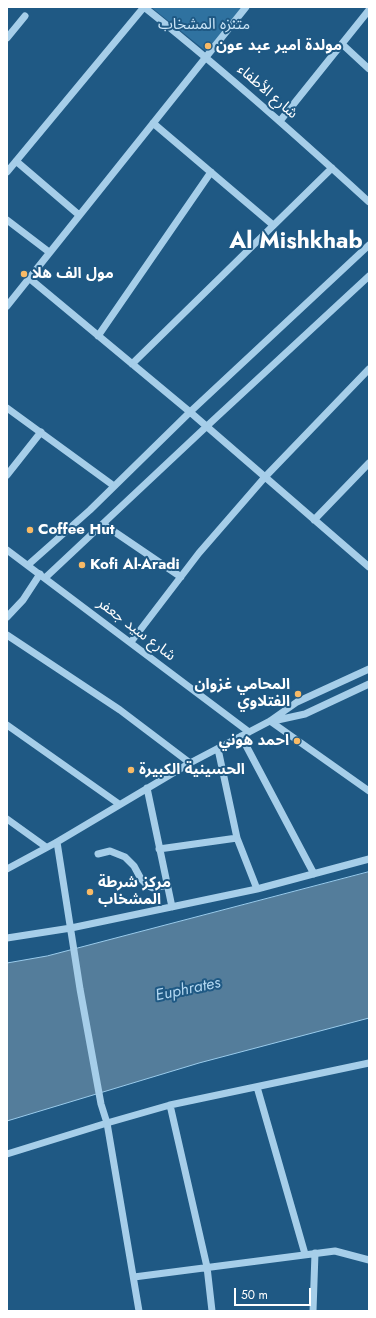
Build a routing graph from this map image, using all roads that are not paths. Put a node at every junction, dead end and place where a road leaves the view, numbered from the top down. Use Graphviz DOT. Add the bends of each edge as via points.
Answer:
graph roads {
  1 [pos="144,7"];
  2 [pos="246,7"];
  3 [pos="369,10"];
  4 [pos="25,16"];
  5 [pos="7,38"];
  6 [pos="342,44"];
  7 [pos="207,57"];
  8 [pos="369,69"];
  9 [pos="280,121"];
  10 [pos="152,123"];
  11 [pos="16,160"];
  12 [pos="332,168"];
  13 [pos="7,172"];
  14 [pos="211,172"];
  15 [pos="369,202"];
  16 [pos="79,215"];
  17 [pos="7,220"];
  18 [pos="273,225"];
  19 [pos="369,245"];
  20 [pos="48,252"];
  21 [pos="369,276"];
  22 [pos="29,278"];
  23 [pos="7,306"];
  24 [pos="98,336"];
  25 [pos="132,364"];
  26 [pos="369,368"];
  27 [pos="7,408"];
  28 [pos="190,412"];
  29 [pos="206,426"];
  30 [pos="41,432"];
  31 [pos="369,463"];
  32 [pos="7,475"];
  33 [pos="265,477"];
  34 [pos="114,486"];
  35 [pos="314,520"];
  36 [pos="103,524"];
  37 [pos="7,550"];
  38 [pos="28,565"];
  39 [pos="369,567"];
  40 [pos="43,576"];
  41 [pos="181,577"];
  42 [pos="7,617"];
  43 [pos="7,635"];
  44 [pos="131,642"];
  45 [pos="369,669"];
  46 [pos="369,684"];
  47 [pos="270,721"];
  48 [pos="7,725"];
  49 [pos="249,732"];
  50 [pos="241,736"];
  51 [pos="218,749"];
  52 [pos="190,764"];
  53 [pos="147,788"];
  54 [pos="369,791"];
  55 [pos="119,804"];
  56 [pos="7,819"];
  57 [pos="238,838"];
  58 [pos="57,842"];
  59 [pos="46,847"];
  60 [pos="159,849"];
  61 [pos="98,854"];
  62 [pos="369,859"];
  63 [pos="7,868"];
  64 [pos="314,874"];
  65 [pos="167,886"];
  66 [pos="257,889"];
  67 [pos="172,907"];
  68 [pos="71,928"];
  69 [pos="7,938"];
  70 [pos="369,1063"];
  71 [pos="256,1087"];
  72 [pos="170,1105"];
  73 [pos="107,1123"];
  74 [pos="7,1154"];
  75 [pos="315,1253"];
  76 [pos="305,1254"];
  77 [pos="369,1260"];
  78 [pos="207,1267"];
  79 [pos="134,1276"];
  80 [pos="139,1311"];
  81 [pos="211,1311"];
  82 [pos="313,1311"];
  1 -- 7 [label="street, شارع الأطفاء"];
  1 -- 11 [label="street"];
  2 -- 7 [label="street"];
  3 -- 6 [label="street"];
  4 -- 5 [label="street"];
  6 -- 8 [label="street"];
  6 -- 9 [label="street"];
  7 -- 9 [label="street, شارع الأطفاء"];
  7 -- 10 [label="street"];
  9 -- 12 [label="street, شارع الأطفاء"];
  10 -- 14 [label="street"];
  10 -- 16 [label="street"];
  11 -- 13 [label="street"];
  11 -- 16 [label="street"];
  12 -- 15 [label="street, شارع الأطفاء"];
  12 -- 18 [label="street"];
  14 -- 18 [label="street"];
  14 -- 24 [label="street"];
  16 -- 20 [label="street"];
  17 -- 20 [label="street"];
  18 -- 25 [label="street"];
  19 -- 28 [label="street"];
  20 -- 22 [label="street"];
  21 -- 29 [label="street"];
  22 -- 23 [label="street"];
  22 -- 24 [label="street"];
  24 -- 25 [label="street"];
  25 -- 28 [label="street"];
  26 -- 33 [label="street"];
  27 -- 30 [label="street"];
  28 -- 29 [label="street"];
  28 -- 34 [label="street"];
  29 -- 33 [label="street"];
  29 -- 36 [label="street"];
  30 -- 32 [label="street"];
  30 -- 34 [label="street"];
  31 -- 35 [label="street"];
  33 -- 35 [label="street"];
  33 -- 41 [label="street"];
  34 -- 38 [label="street"];
  35 -- 39 [label="street"];
  36 -- 40 [label="street"];
  36 -- 41 [label="street"];
  37 -- 38 [label="street, شارع سيد جعفر"];
  38 -- 40 [label="street, شارع سيد جعفر"];
  40 -- 42 [label="street"];
  40 -- 44 [label="street, شارع سيد جعفر"];
  41 -- 44 [label="street"];
  43 -- 52 [label="street" via="120,710"];
  44 -- 49 [label="street, شارع سيد جعفر"];
  45 -- 47 [label="street" via="297,702"];
  46 -- 47 [label="street" via="305,714"];
  47 -- 49 [label="street"];
  47 -- 54 [label="street"];
  48 -- 55 [label="street"];
  49 -- 50 [label="street"];
  50 -- 51 [label="street"];
  50 -- 64 [label="street"];
  51 -- 52 [label="street"];
  51 -- 57 [label="street"];
  52 -- 53 [label="street"];
  53 -- 55 [label="street"];
  53 -- 60 [label="street"];
  55 -- 58 [label="street"];
  56 -- 59 [label="street"];
  57 -- 60 [label="street"];
  57 -- 66 [label="street"];
  58 -- 59 [label="street"];
  58 -- 68 [label="street"];
  59 -- 63 [label="street"];
  60 -- 65 [label="street"];
  61 -- 65 [label="street" via="110,851 125,857 148,886"];
  62 -- 64 [label="street"];
  64 -- 66 [label="street"];
  65 -- 67 [label="street"];
  66 -- 67 [label="street"];
  67 -- 68 [label="street"];
  68 -- 69 [label="street"];
  68 -- 73 [label="street" via="101,1104"];
  70 -- 71 [label="street"];
  71 -- 72 [label="street"];
  71 -- 76 [label="street"];
  72 -- 73 [label="street"];
  72 -- 78 [label="street"];
  73 -- 74 [label="street"];
  73 -- 79 [label="street"];
  75 -- 76 [label="street"];
  75 -- 77 [label="street" via="335,1251"];
  75 -- 82 [label="street"];
  76 -- 78 [label="street"];
  78 -- 79 [label="street"];
  78 -- 81 [label="street"];
  79 -- 80 [label="street"];
}
